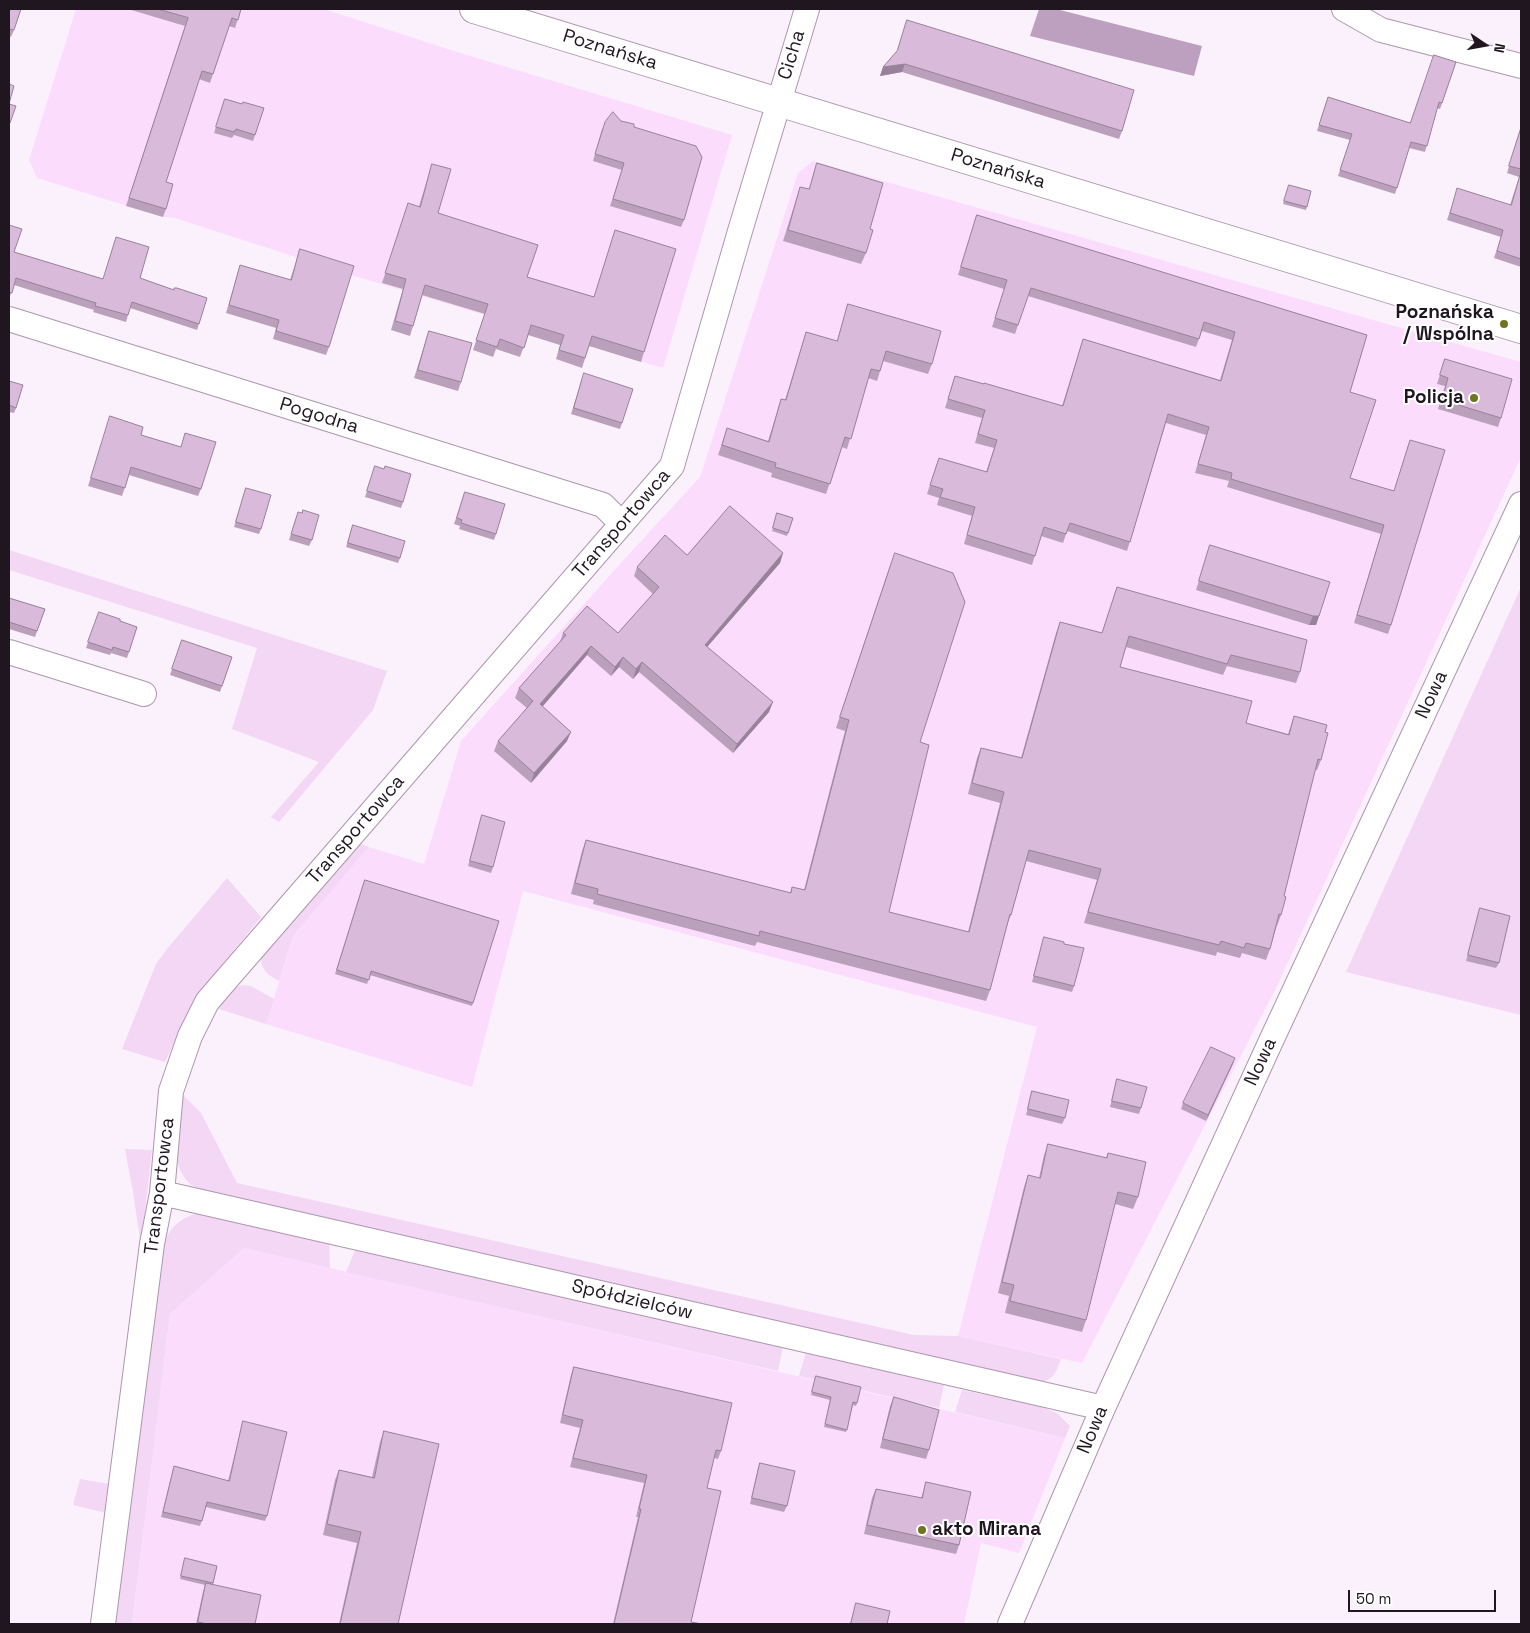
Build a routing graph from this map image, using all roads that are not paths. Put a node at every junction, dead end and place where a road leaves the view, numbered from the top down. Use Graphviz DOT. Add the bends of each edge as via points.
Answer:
graph roads {
  1 [pos="474,9"];
  2 [pos="806,9"];
  3 [pos="1344,9"];
  4 [pos="1521,66"];
  5 [pos="778,102"];
  6 [pos="9,320"];
  7 [pos="1521,329"];
  8 [pos="1521,504"];
  9 [pos="622,524"];
  10 [pos="9,652"];
  11 [pos="144,694"];
  12 [pos="162,1193"];
  13 [pos="1103,1408"];
  14 [pos="103,1624"];
  15 [pos="1010,1624"];
  1 -- 5 [label="main road, Poznańska"];
  2 -- 5 [label="street, Cicha"];
  3 -- 4 [label="street" via="1381,30"];
  5 -- 7 [label="main road, Poznańska"];
  5 -- 9 [label="street, Transportowca" via="672,466"];
  6 -- 9 [label="street, Pogodna" via="603,505"];
  8 -- 13 [label="street, Nowa"];
  9 -- 12 [label="street, Transportowca" via="207,1002 190,1036 171,1091"];
  10 -- 11 [label="street"];
  12 -- 13 [label="street, Spółdzielców"];
  12 -- 14 [label="street, Transportowca" via="151,1254"];
  13 -- 15 [label="street, Nowa"];
}
